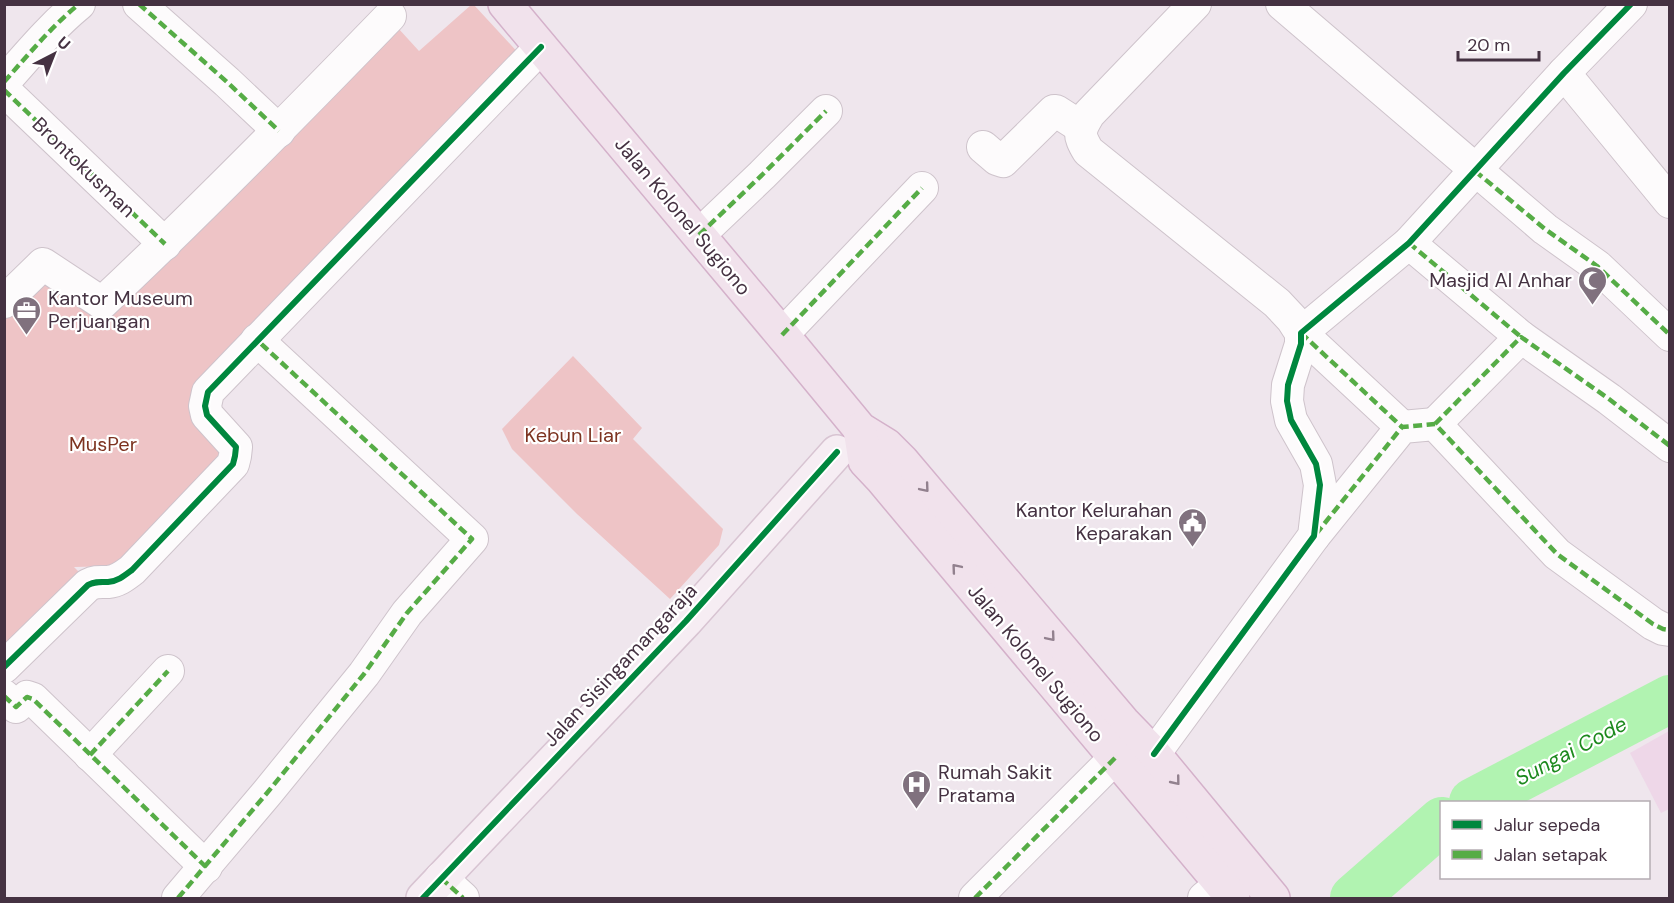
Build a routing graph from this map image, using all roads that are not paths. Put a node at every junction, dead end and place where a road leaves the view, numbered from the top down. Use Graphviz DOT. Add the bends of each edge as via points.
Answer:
graph roads {
  1 [pos="79,4"];
  2 [pos="138,4"];
  3 [pos="505,4"];
  4 [pos="1195,4"];
  5 [pos="1282,4"];
  6 [pos="1631,4"];
  7 [pos="390,16"];
  8 [pos="541,47"];
  9 [pos="1564,73"];
  10 [pos="4,82"];
  11 [pos="4,90"];
  12 [pos="826,111"];
  13 [pos="1081,127"];
  14 [pos="279,131"];
  15 [pos="983,147"];
  16 [pos="1475,171"];
  17 [pos="922,188"];
  18 [pos="1670,202"];
  19 [pos="699,235"];
  20 [pos="1409,243"];
  21 [pos="165,244"];
  22 [pos="4,302"];
  23 [pos="1301,333"];
  24 [pos="782,335"];
  25 [pos="1670,335"];
  26 [pos="1521,338"];
  27 [pos="257,340"];
  28 [pos="1435,424"];
  29 [pos="1402,427"];
  30 [pos="860,429"];
  31 [pos="1670,446"];
  32 [pos="1314,536"];
  33 [pos="1670,630"];
  34 [pos="4,667"];
  35 [pos="168,670"];
  36 [pos="4,696"];
  37 [pos="1113,740"];
  38 [pos="1154,754"];
  39 [pos="90,755"];
  40 [pos="206,867"];
  41 [pos="1226,888"];
  42 [pos="442,892"];
  43 [pos="178,898"];
  44 [pos="975,898"];
  45 [pos="1273,898"];
  1 -- 10 [label="street"];
  2 -- 14 [label="street"];
  3 -- 8 [label="main road, Jalan Kolonel Sugiono"];
  4 -- 13 [label="street"];
  5 -- 16 [label="street"];
  6 -- 9 [label="street"];
  7 -- 14 [label="street"];
  8 -- 19 [label="main road, Jalan Kolonel Sugiono"];
  8 -- 27 [label="street"];
  9 -- 16 [label="street"];
  9 -- 18 [label="street"];
  11 -- 21 [label="street, Brontokusman"];
  12 -- 19 [label="street"];
  13 -- 15 [label="street" via="1054,111 1003,160"];
  13 -- 23 [label="street" via="1081,138 1089,151 1277,303"];
  14 -- 21 [label="street"];
  16 -- 20 [label="street"];
  16 -- 25 [label="street" via="1597,266"];
  17 -- 24 [label="street"];
  19 -- 24 [label="main road, Jalan Kolonel Sugiono"];
  20 -- 23 [label="street"];
  20 -- 26 [label="street"];
  21 -- 22 [label="street" via="102,303 43,264"];
  23 -- 29 [label="street"];
  23 -- 32 [label="street" via="1302,344 1288,385 1287,401 1291,420 1316,464 1320,485"];
  24 -- 30 [label="main road, Jalan Kolonel Sugiono"];
  26 -- 28 [label="street"];
  26 -- 31 [label="street"];
  27 -- 34 [label="street" via="216,382 206,399 207,415 236,447 233,464 132,570 120,579 88,585"];
  27 -- 40 [label="street" via="472,539 407,613 364,674"];
  28 -- 29 [label="street"];
  28 -- 33 [label="street" via="1557,554 1653,624"];
  29 -- 32 [label="street"];
  30 -- 37 [label="main road, Jalan Kolonel Sugiono" via="865,461"];
  30 -- 42 [label="main road, Jalan Sisingamangaraja"];
  32 -- 38 [label="street"];
  35 -- 39 [label="street"];
  36 -- 39 [label="street" via="16,707 27,698 33,699"];
  37 -- 38 [label="main road, Jalan Kolonel Sugiono"];
  37 -- 41 [label="main road, Jalan Kolonel Sugiono"];
  37 -- 44 [label="street"];
  38 -- 41 [label="main road, Jalan Kolonel Sugiono, one-way"];
  39 -- 40 [label="street"];
  40 -- 43 [label="street"];
  41 -- 45 [label="main road"];
}
